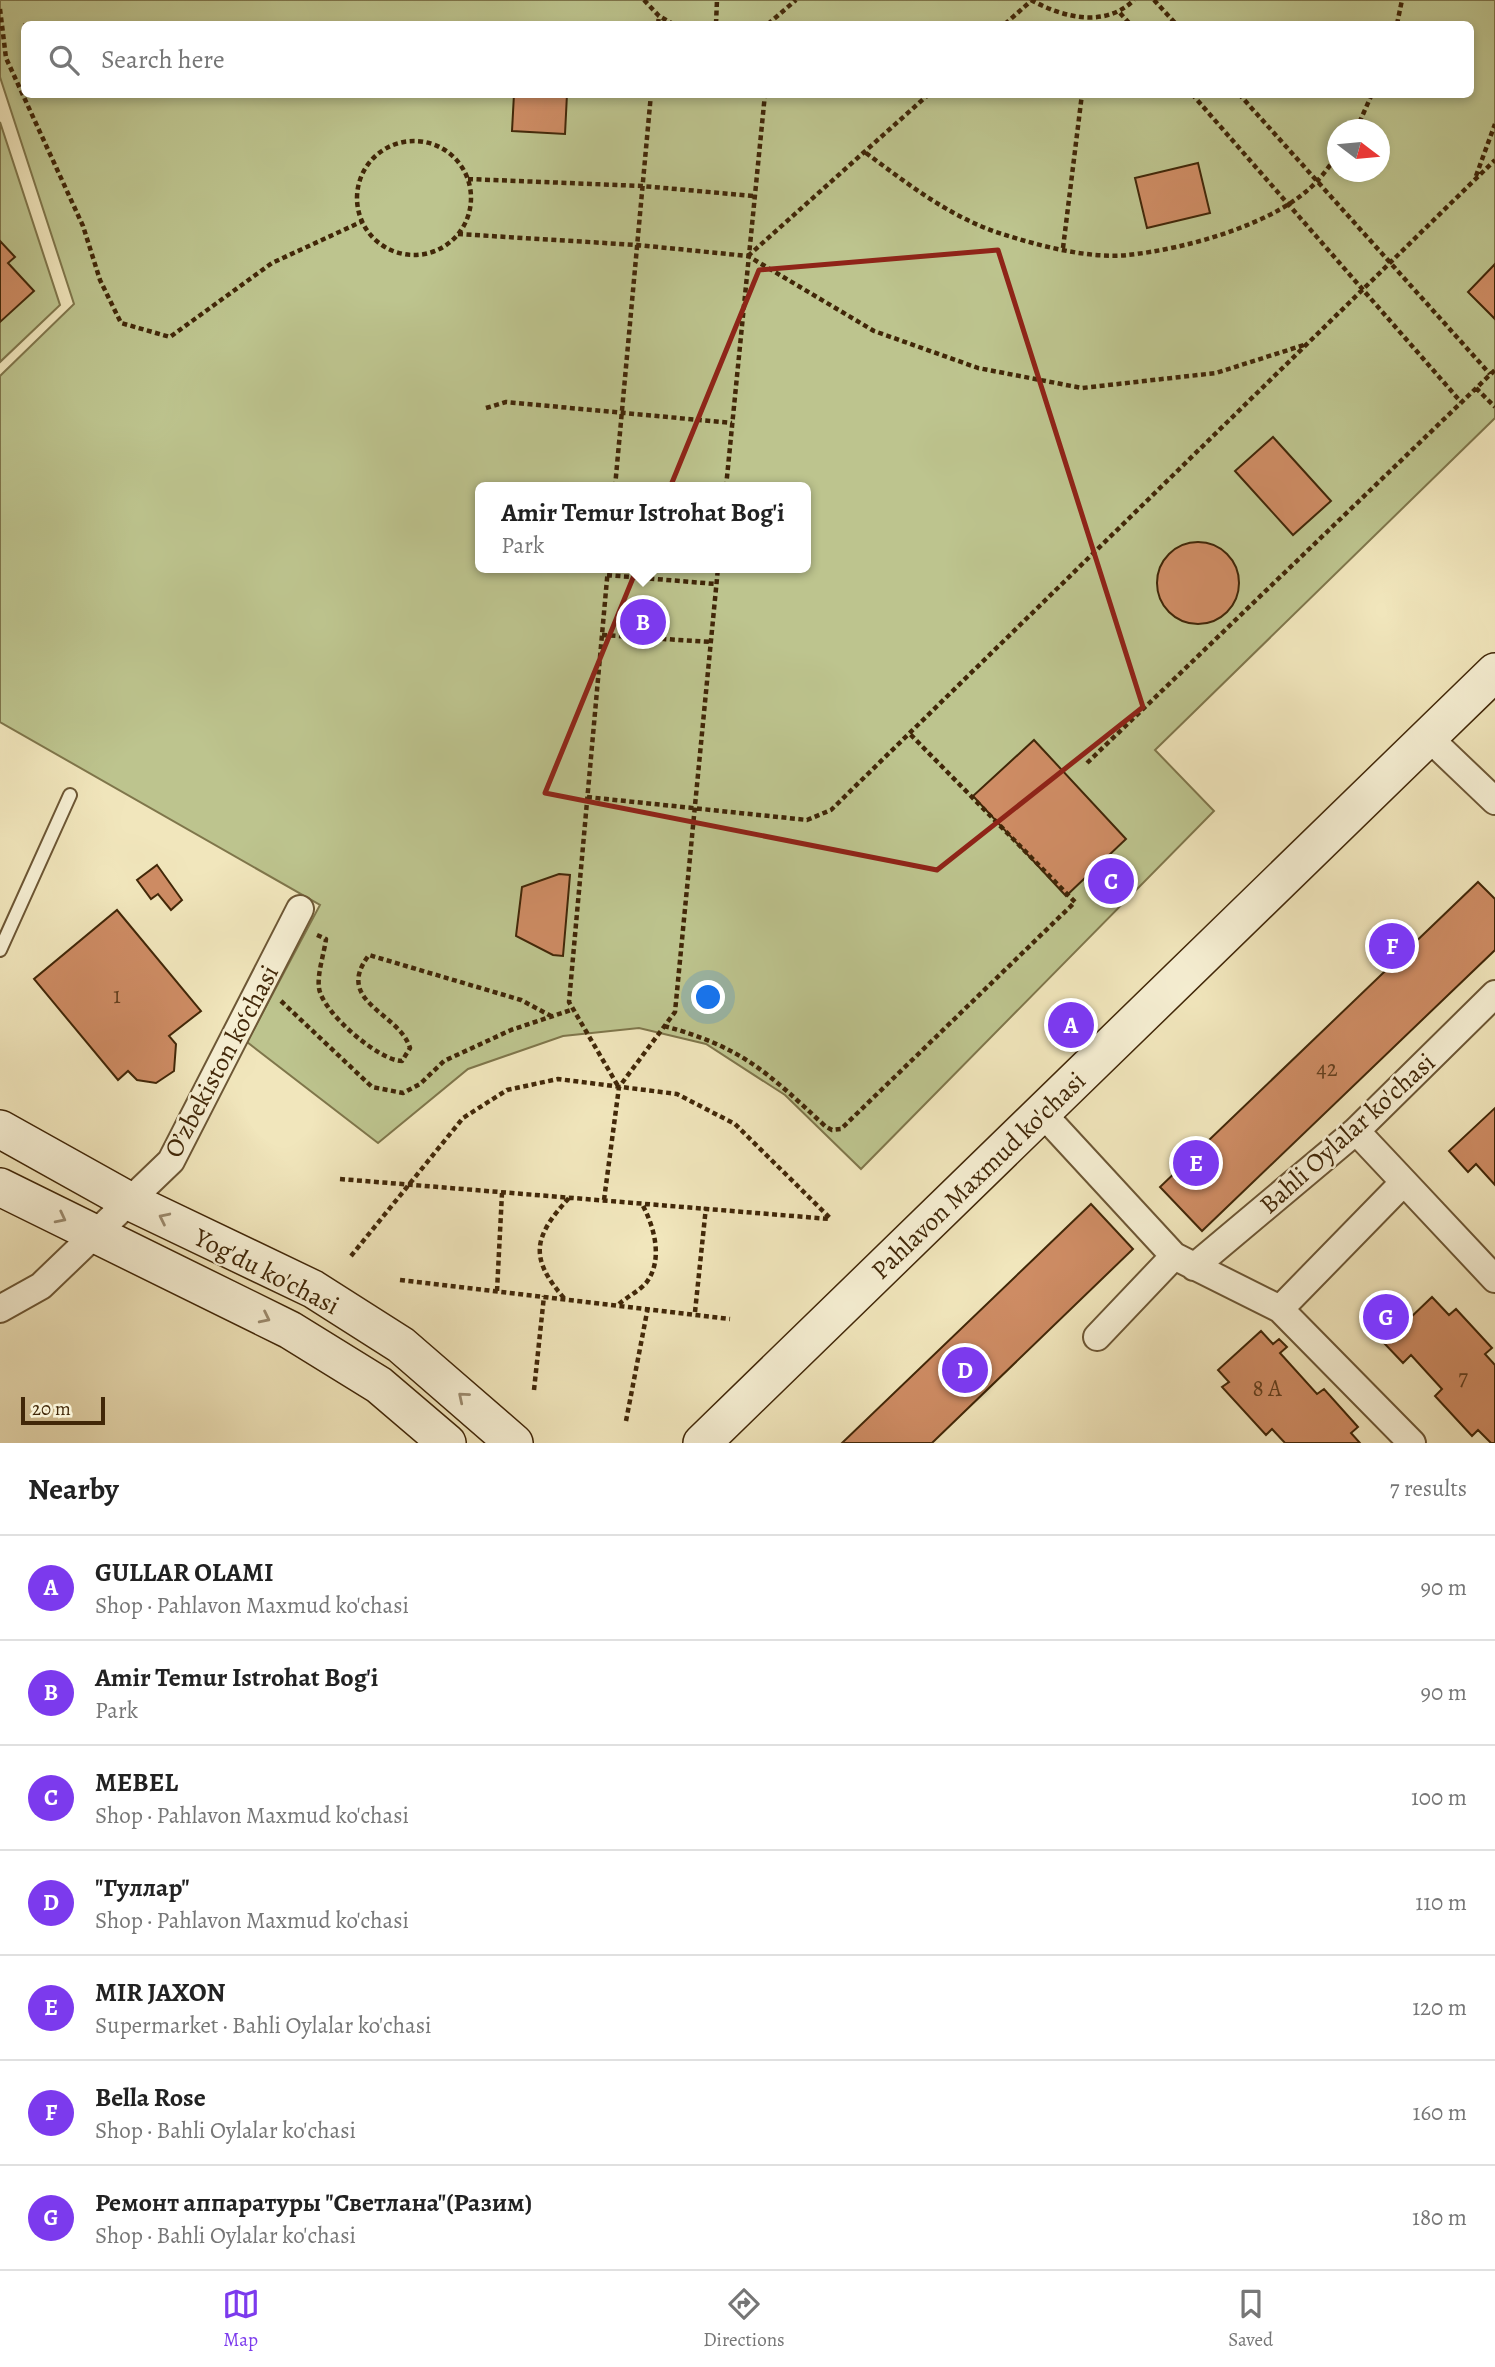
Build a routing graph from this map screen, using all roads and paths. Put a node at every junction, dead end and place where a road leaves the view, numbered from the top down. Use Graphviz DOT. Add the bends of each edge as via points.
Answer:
graph roads {
  1 [pos="644,0"];
  2 [pos="717,0"];
  3 [pos="796,0"];
  4 [pos="1031,0"];
  5 [pos="1134,0"];
  6 [pos="1154,0"];
  7 [pos="1402,0"];
  8 [pos="0,9"];
  9 [pos="1120,13"];
  10 [pos="659,16"];
  11 [pos="658,21"];
  12 [pos="668,21"];
  13 [pos="716,21"];
  14 [pos="774,21"];
  15 [pos="1008,21"];
  16 [pos="1087,21"];
  17 [pos="1094,21"];
  18 [pos="1127,21"];
  19 [pos="1173,21"];
  20 [pos="1398,21"];
  21 [pos="21,91"];
  22 [pos="24,98"];
  23 [pos="651,98"];
  24 [pos="765,98"];
  25 [pos="925,98"];
  26 [pos="1082,98"];
  27 [pos="1195,98"];
  28 [pos="1243,98"];
  29 [pos="1370,98"];
  30 [pos="1361,119"];
  31 [pos="1495,124"];
  32 [pos="866,153"];
  33 [pos="1495,160"];
  34 [pos="1327,169"];
  35 [pos="468,179"];
  36 [pos="1475,180"];
  37 [pos="1317,182"];
  38 [pos="642,186"];
  39 [pos="754,196"];
  40 [pos="1288,204"];
  41 [pos="363,221"];
  42 [pos="458,234"];
  43 [pos="637,245"];
  44 [pos="1063,248"];
  45 [pos="748,256"];
  46 [pos="1390,263"];
  47 [pos="1363,290"];
  48 [pos="1307,345"];
  49 [pos="1493,372"];
  50 [pos="1476,388"];
  51 [pos="1461,402"];
  52 [pos="1495,407"];
  53 [pos="486,408"];
  54 [pos="622,412"];
  55 [pos="732,423"];
  56 [pos="615,482"];
  57 [pos="726,482"];
  58 [pos="717,573"];
  59 [pos="607,575"];
  60 [pos="716,584"];
  61 [pos="602,635"];
  62 [pos="711,642"];
  63 [pos="1495,672"];
  64 [pos="910,734"];
  65 [pos="1428,737"];
  66 [pos="1087,763"];
  67 [pos="70,795"];
  68 [pos="587,797"];
  69 [pos="1495,801"];
  70 [pos="695,809"];
  71 [pos="300,909"];
  72 [pos="309,939"];
  73 [pos="0,950"];
  74 [pos="280,992"];
  75 [pos="1495,995"];
  76 [pos="574,1009"];
  77 [pos="551,1016"];
  78 [pos="664,1026"];
  79 [pos="619,1087"];
  80 [pos="1042,1113"];
  81 [pos="0,1129"];
  82 [pos="1356,1131"];
  83 [pos="340,1179"];
  84 [pos="1404,1182"];
  85 [pos="406,1186"];
  86 [pos="0,1187"];
  87 [pos="502,1193"];
  88 [pos="570,1198"];
  89 [pos="604,1200"];
  90 [pos="129,1201"];
  91 [pos="642,1203"];
  92 [pos="706,1208"];
  93 [pos="94,1235"];
  94 [pos="352,1255"];
  95 [pos="1184,1261"];
  96 [pos="1495,1279"];
  97 [pos="400,1280"];
  98 [pos="497,1291"];
  99 [pos="544,1296"];
  100 [pos="564,1298"];
  101 [pos="619,1304"];
  102 [pos="648,1307"];
  103 [pos="0,1309"];
  104 [pos="1280,1309"];
  105 [pos="695,1312"];
  106 [pos="730,1319"];
  107 [pos="1097,1337"];
  108 [pos="534,1390"];
  109 [pos="626,1421"];
  110 [pos="447,1443"];
  111 [pos="514,1443"];
  112 [pos="702,1443"];
  113 [pos="1412,1443"];
  1 -- 10 [label="path"];
  2 -- 13 [label="path"];
  3 -- 14 [label="path"];
  4 -- 15 [label="path"];
  4 -- 16 [label="path"];
  5 -- 9 [label="path"];
  6 -- 19 [label="path"];
  7 -- 20 [label="path"];
  8 -- 21 [label="path" via="6,58"];
  9 -- 17 [label="path"];
  9 -- 18 [label="path"];
  10 -- 11 [label="path"];
  10 -- 12 [label="path"];
  22 -- 41 [label="path" via="121,323 170,337 272,263"];
  23 -- 38 [label="path"];
  24 -- 39 [label="path"];
  25 -- 32 [label="path"];
  26 -- 44 [label="path"];
  27 -- 40 [label="path"];
  28 -- 37 [label="path"];
  29 -- 30 [label="path"];
  31 -- 36 [label="path"];
  32 -- 44 [label="path" via="937,204 1002,234"];
  32 -- 45 [label="path"];
  33 -- 36 [label="path"];
  34 -- 37 [label="path"];
  35 -- 38 [label="path"];
  35 -- 41 [label="path" via="452,155 437,146 402,142 371,160 362,176 357,194"];
  35 -- 42 [label="path" via="471,204"];
  36 -- 46 [label="path"];
  37 -- 40 [label="path"];
  37 -- 46 [label="path"];
  38 -- 39 [label="path"];
  38 -- 43 [label="path"];
  39 -- 45 [label="path"];
  40 -- 44 [label="path" via="1223,236 1139,253 1081,253"];
  40 -- 47 [label="path"];
  41 -- 42 [label="path" via="382,246 399,254 419,256 438,250"];
  42 -- 43 [label="path"];
  43 -- 45 [label="path"];
  43 -- 54 [label="path"];
  45 -- 48 [label="path" via="874,331 978,368 1082,388 1216,373"];
  45 -- 55 [label="path"];
  46 -- 47 [label="path"];
  46 -- 49 [label="path"];
  47 -- 48 [label="path"];
  47 -- 51 [label="path"];
  48 -- 64 [label="path"];
  49 -- 50 [label="path"];
  50 -- 51 [label="path"];
  50 -- 52 [label="path"];
  51 -- 66 [label="path"];
  53 -- 54 [label="path" via="506,402"];
  54 -- 55 [label="path"];
  54 -- 56 [label="path"];
  55 -- 57 [label="path"];
  58 -- 60 [label="path"];
  59 -- 60 [label="path"];
  59 -- 61 [label="path"];
  60 -- 62 [label="path"];
  61 -- 62 [label="path"];
  61 -- 68 [label="path"];
  62 -- 70 [label="path"];
  63 -- 65 [label="main road, Pahlavon Maxmud ko'chasi"];
  64 -- 70 [label="path" via="831,810 807,820"];
  64 -- 78 [label="path" via="1076,902 841,1129 825,1126 748,1059 710,1039"];
  65 -- 69 [label="street"];
  65 -- 80 [label="main road, Pahlavon Maxmud ko'chasi"];
  67 -- 73 [label="lane"];
  68 -- 70 [label="path"];
  68 -- 76 [label="path" via="569,1002"];
  70 -- 78 [label="path" via="675,1012"];
  71 -- 90 [label="street, O’zbekiston ko‘chasi" via="177,1152"];
  72 -- 77 [label="path" via="318,935 326,939 319,987 325,1005 390,1061 402,1061 410,1048 407,1037 363,998 357,984 369,955 521,1000"];
  74 -- 77 [label="path" via="281,1001 372,1087 403,1093 444,1061"];
  75 -- 82 [label="street, Bahli Oylalar ko'chasi"];
  76 -- 77 [label="path"];
  76 -- 79 [label="path"];
  78 -- 79 [label="path"];
  79 -- 85 [label="path" via="558,1079 507,1090 463,1118"];
  79 -- 89 [label="path"];
  79 -- 92 [label="path" via="677,1094 734,1124 831,1219"];
  80 -- 95 [label="street"];
  80 -- 112 [label="main road, Pahlavon Maxmud ko'chasi"];
  81 -- 90 [label="main road, Yog'du ko'chasi"];
  82 -- 84 [label="street"];
  82 -- 95 [label="street, Bahli Oylalar ko'chasi"];
  83 -- 85 [label="path"];
  84 -- 96 [label="street"];
  84 -- 104 [label="street"];
  85 -- 87 [label="path"];
  85 -- 94 [label="path"];
  86 -- 93 [label="main road, Yog'du ko'chasi, one-way"];
  87 -- 88 [label="path"];
  87 -- 98 [label="path"];
  88 -- 89 [label="path"];
  88 -- 100 [label="path" via="552,1217 540,1244 544,1275"];
  89 -- 91 [label="path"];
  90 -- 93 [label="street, O’zbekiston ko‘chasi"];
  111 -- 90 [label="main road, Yog'du ko'chasi, one-way" via="401,1345 313,1289"];
  91 -- 92 [label="path"];
  91 -- 101 [label="path" via="653,1225 656,1254 647,1282"];
  92 -- 105 [label="path"];
  93 -- 103 [label="street, O’zbekiston ko‘chasi" via="41,1286"];
  93 -- 110 [label="main road, Yog'du ko'chasi, one-way" via="290,1330 379,1385"];
  95 -- 104 [label="street"];
  95 -- 107 [label="street, Bahli Oylalar ko'chasi"];
  97 -- 98 [label="path"];
  98 -- 99 [label="path"];
  99 -- 100 [label="path"];
  99 -- 108 [label="path"];
  100 -- 101 [label="path"];
  101 -- 102 [label="path"];
  102 -- 105 [label="path"];
  102 -- 109 [label="path"];
  104 -- 113 [label="street"];
  105 -- 106 [label="path"];
}
